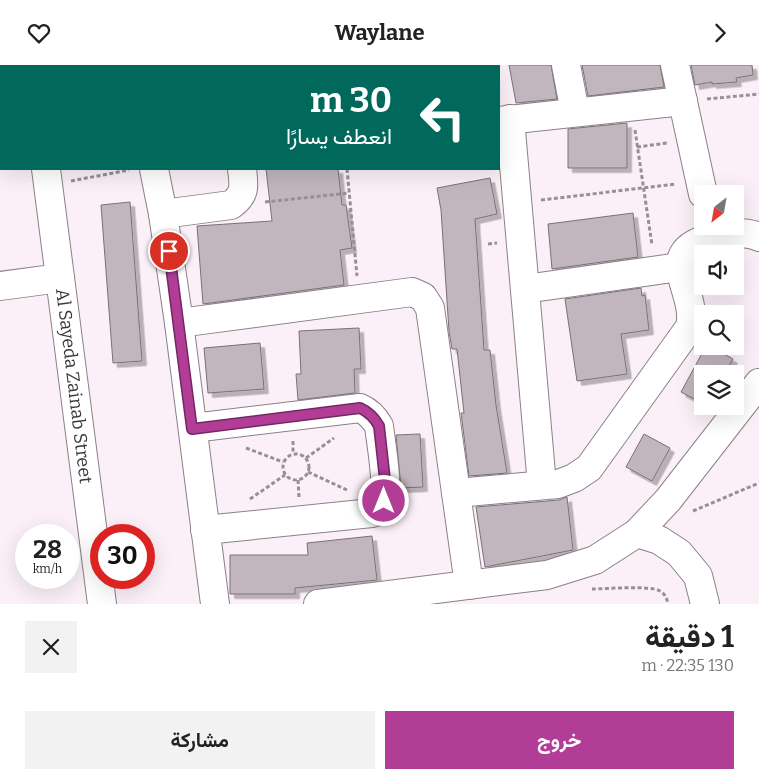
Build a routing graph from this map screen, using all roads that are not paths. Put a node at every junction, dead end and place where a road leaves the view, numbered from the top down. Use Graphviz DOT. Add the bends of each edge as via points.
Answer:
graph roads {
  1 [pos="566,65"];
  2 [pos="676,65"];
  3 [pos="683,101"];
  4 [pos="575,113"];
  5 [pos="504,120"];
  6 [pos="154,170"];
  7 [pos="242,170"];
  8 [pos="47,177"];
  9 [pos="701,185"];
  10 [pos="164,214"];
  11 [pos="744,234"];
  12 [pos="705,235"];
  13 [pos="759,237"];
  14 [pos="667,269"];
  15 [pos="60,278"];
  16 [pos="0,286"];
  17 [pos="525,289"];
  18 [pos="179,323"];
  19 [pos="759,383"];
  20 [pos="192,429"];
  21 [pos="542,485"];
  22 [pos="456,493"];
  23 [pos="205,530"];
  24 [pos="637,533"];
  25 [pos="469,585"];
  26 [pos="102,604"];
  27 [pos="215,604"];
  28 [pos="318,604"];
  29 [pos="705,604"];
  1 -- 4 [label="street"];
  2 -- 3 [label="street"];
  3 -- 4 [label="street"];
  3 -- 9 [label="street"];
  4 -- 5 [label="street"];
  5 -- 17 [label="street" via="518,203"];
  6 -- 10 [label="street"];
  7 -- 10 [label="street" via="244,186 238,201 231,205"];
  8 -- 15 [label="street, Al Sayeda Zainab Street"];
  10 -- 18 [label="street"];
  11 -- 13 [label="street"];
  12 -- 14 [label="street"];
  14 -- 17 [label="street"];
  14 -- 21 [label="street" via="692,308 690,327 588,468 574,479"];
  15 -- 16 [label="street"];
  15 -- 26 [label="street, Al Sayeda Zainab Street"];
  17 -- 21 [label="street"];
  18 -- 20 [label="street"];
  18 -- 22 [label="street" via="418,293 430,308"];
  19 -- 24 [label="street" via="668,500"];
  20 -- 23 [label="street"];
  20 -- 23 [label="street" via="360,408 375,418 379,426 386,489 378,511"];
  21 -- 22 [label="street"];
  22 -- 25 [label="street"];
  23 -- 27 [label="street"];
  24 -- 25 [label="street" via="595,560 547,575"];
  24 -- 29 [label="street" via="660,540 679,553 698,576"];
  25 -- 28 [label="street"];
}
